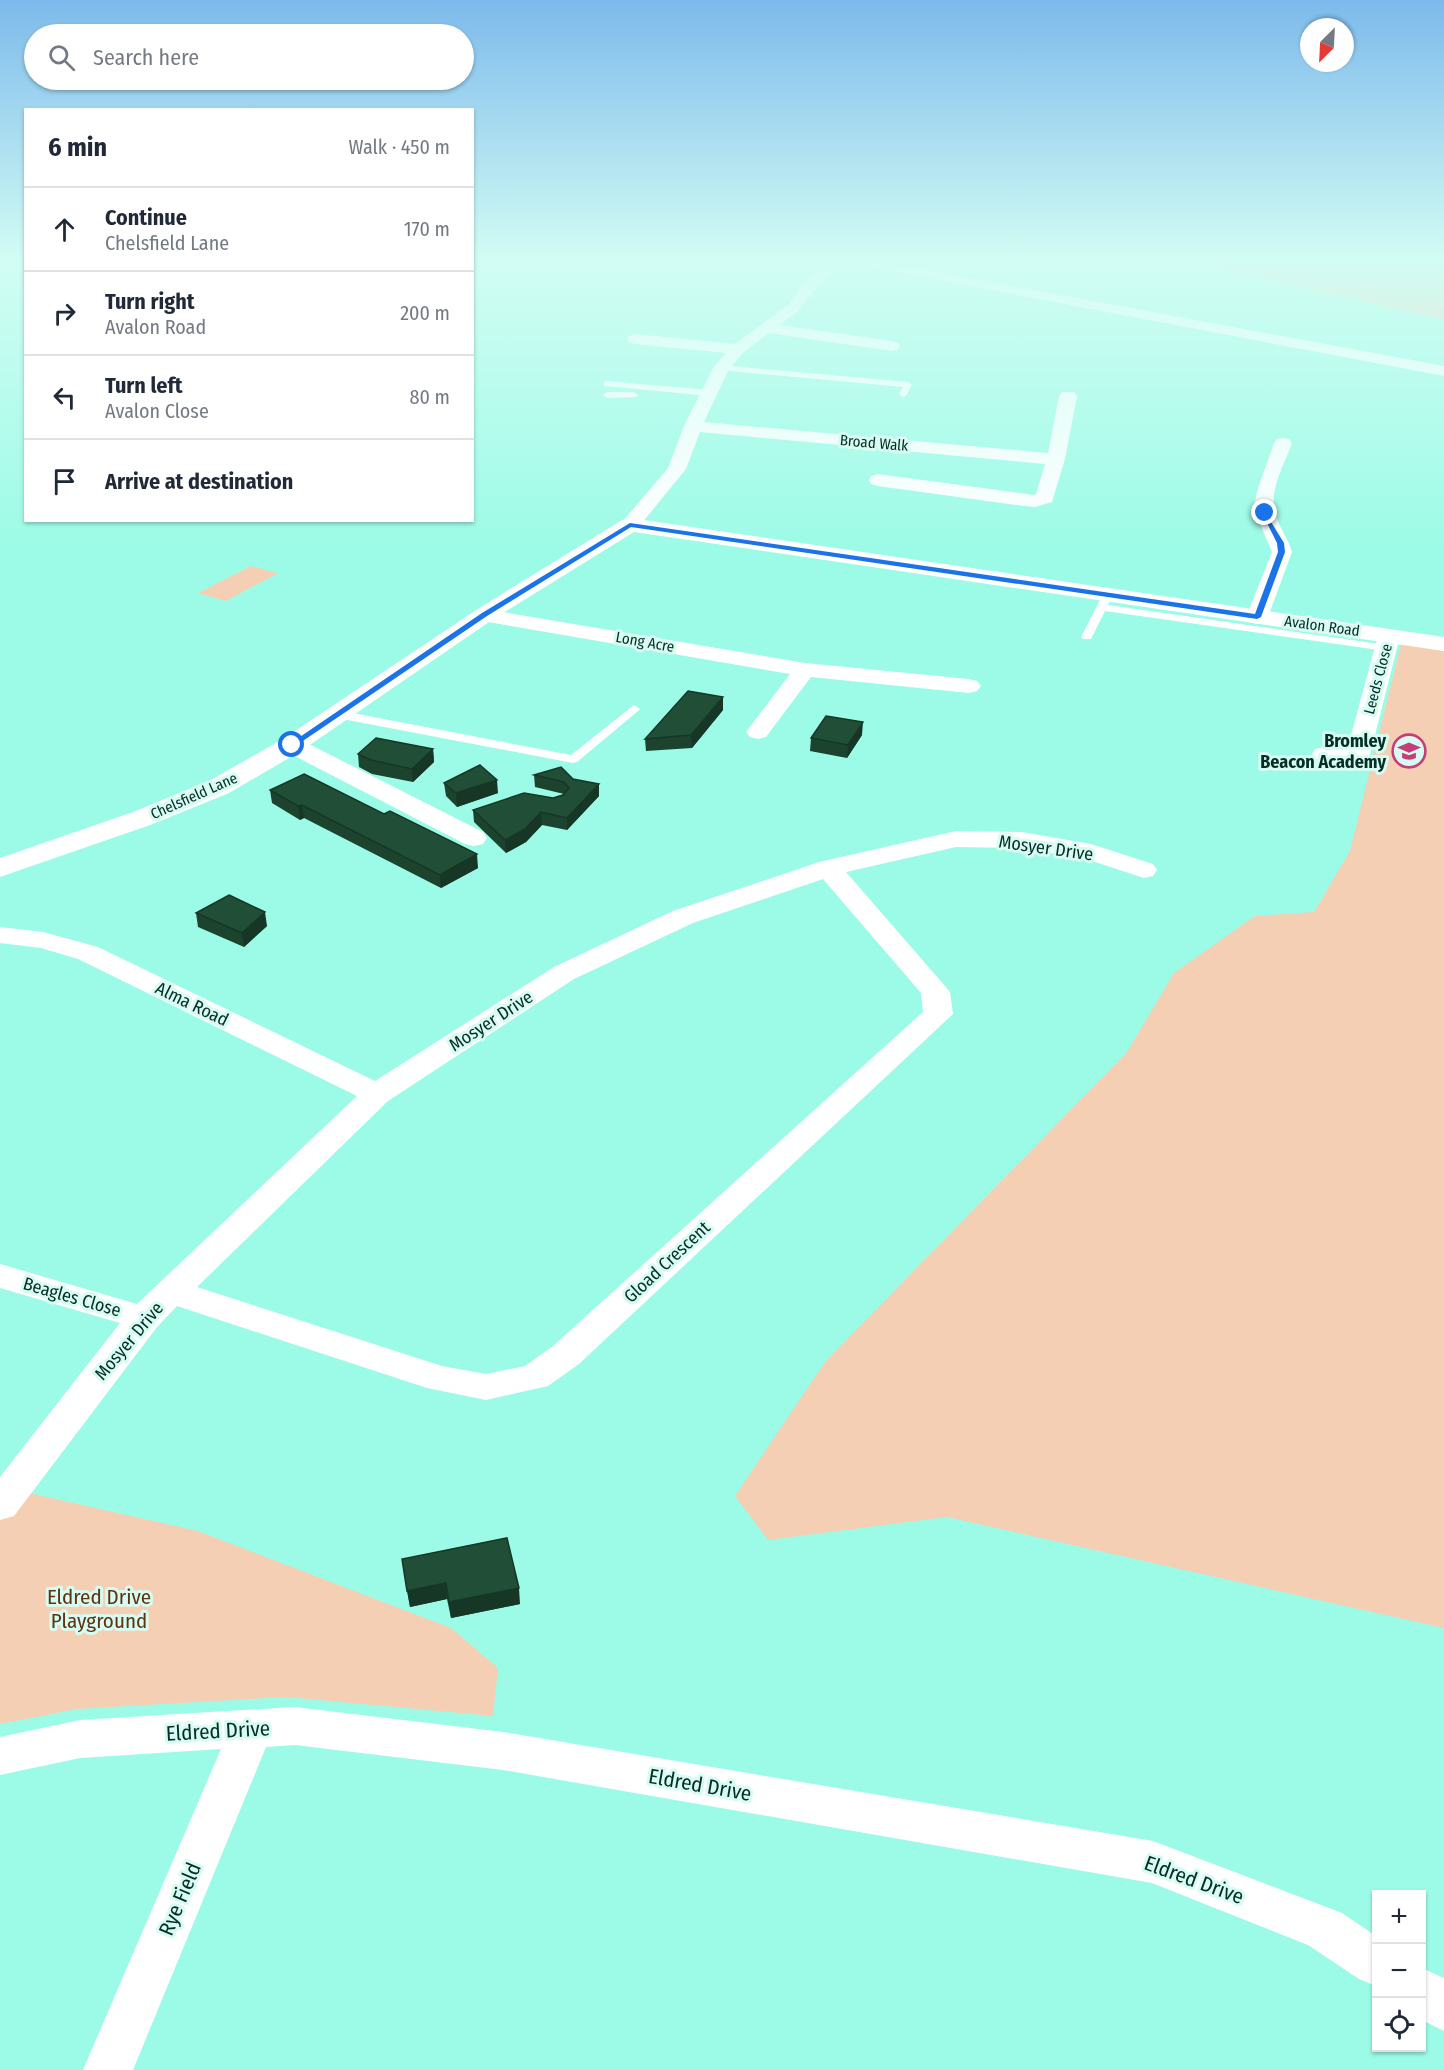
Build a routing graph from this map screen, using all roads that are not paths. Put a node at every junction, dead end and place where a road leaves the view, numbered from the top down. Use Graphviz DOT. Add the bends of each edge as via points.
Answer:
graph roads {
  1 [pos="732,356"];
  2 [pos="1362,356"];
  3 [pos="721,368"];
  4 [pos="1444,371"];
  5 [pos="607,384"];
  6 [pos="607,394"];
  7 [pos="903,394"];
  8 [pos="709,395"];
  9 [pos="1068,396"];
  10 [pos="693,426"];
  11 [pos="1283,443"];
  12 [pos="1056,459"];
  13 [pos="878,480"];
  14 [pos="630,525"];
  15 [pos="1105,601"];
  16 [pos="484,615"];
  17 [pos="1257,617"];
  18 [pos="1087,637"];
  19 [pos="1387,642"];
  20 [pos="1444,644"];
  21 [pos="805,670"];
  22 [pos="969,686"];
  23 [pos="634,709"];
  24 [pos="337,714"];
  25 [pos="758,732"];
  26 [pos="292,745"];
  27 [pos="1324,754"];
  28 [pos="472,812"];
  29 [pos="442,822"];
  30 [pos="474,838"];
  31 [pos="0,868"];
  32 [pos="828,868"];
  33 [pos="1144,870"];
  34 [pos="0,935"];
  35 [pos="377,1094"];
  36 [pos="0,1276"];
  37 [pos="172,1292"];
  38 [pos="144,1318"];
  39 [pos="0,1505"];
  40 [pos="252,1728"];
  41 [pos="0,1756"];
  42 [pos="1372,1960"];
  43 [pos="1426,1995"];
  44 [pos="1444,2007"];
  45 [pos="108,2070"];
  1 -- 3 [label="street, Chelsfield Lane"];
  2 -- 4 [label="street"];
  3 -- 7 [label="lane" via="908,385"];
  3 -- 8 [label="street, Chelsfield Lane"];
  5 -- 8 [label="lane"];
  6 -- 8 [label="lane"];
  8 -- 10 [label="street, Chelsfield Lane"];
  9 -- 12 [label="street"];
  10 -- 12 [label="street, Broad Walk"];
  10 -- 14 [label="street, Chelsfield Lane" via="677,469"];
  11 -- 17 [label="street" via="1263,502 1282,552"];
  12 -- 13 [label="street" via="1045,498 1035,501"];
  14 -- 15 [label="street, Avalon Road"];
  14 -- 16 [label="street, Chelsfield Lane"];
  15 -- 17 [label="street, Avalon Road"];
  15 -- 18 [label="lane"];
  15 -- 19 [label="lane"];
  16 -- 21 [label="street, Long Acre"];
  16 -- 24 [label="street, Chelsfield Lane"];
  17 -- 19 [label="street, Avalon Road"];
  19 -- 20 [label="street, Avalon Road"];
  19 -- 27 [label="street, Leeds Close" via="1357,759"];
  21 -- 22 [label="street, Long Acre"];
  21 -- 25 [label="street"];
  23 -- 24 [label="lane" via="573,759"];
  24 -- 26 [label="street, Chelsfield Lane"];
  26 -- 29 [label="street"];
  26 -- 31 [label="street, Chelsfield Lane" via="219,787"];
  28 -- 29 [label="street"];
  29 -- 30 [label="street"];
  32 -- 33 [label="street, Mosyer Drive" via="956,839 1022,840 1091,852"];
  32 -- 35 [label="street, Mosyer Drive" via="683,917 564,973"];
  32 -- 37 [label="street, Gload Crescent" via="935,992 938,1014 566,1355 536,1377 486,1387 440,1379"];
  34 -- 35 [label="street, Alma Road" via="43,940 88,953"];
  35 -- 37 [label="street, Mosyer Drive"];
  36 -- 38 [label="street, Beagles Close"];
  37 -- 38 [label="street, Mosyer Drive"];
  38 -- 39 [label="street, Mosyer Drive"];
  40 -- 41 [label="street, Eldred Drive" via="80,1739"];
  40 -- 42 [label="street, Eldred Drive" via="295,1726 503,1751 1153,1862 1325,1929"];
  40 -- 45 [label="street, Rye Field"];
  43 -- 44 [label="street"];
}
